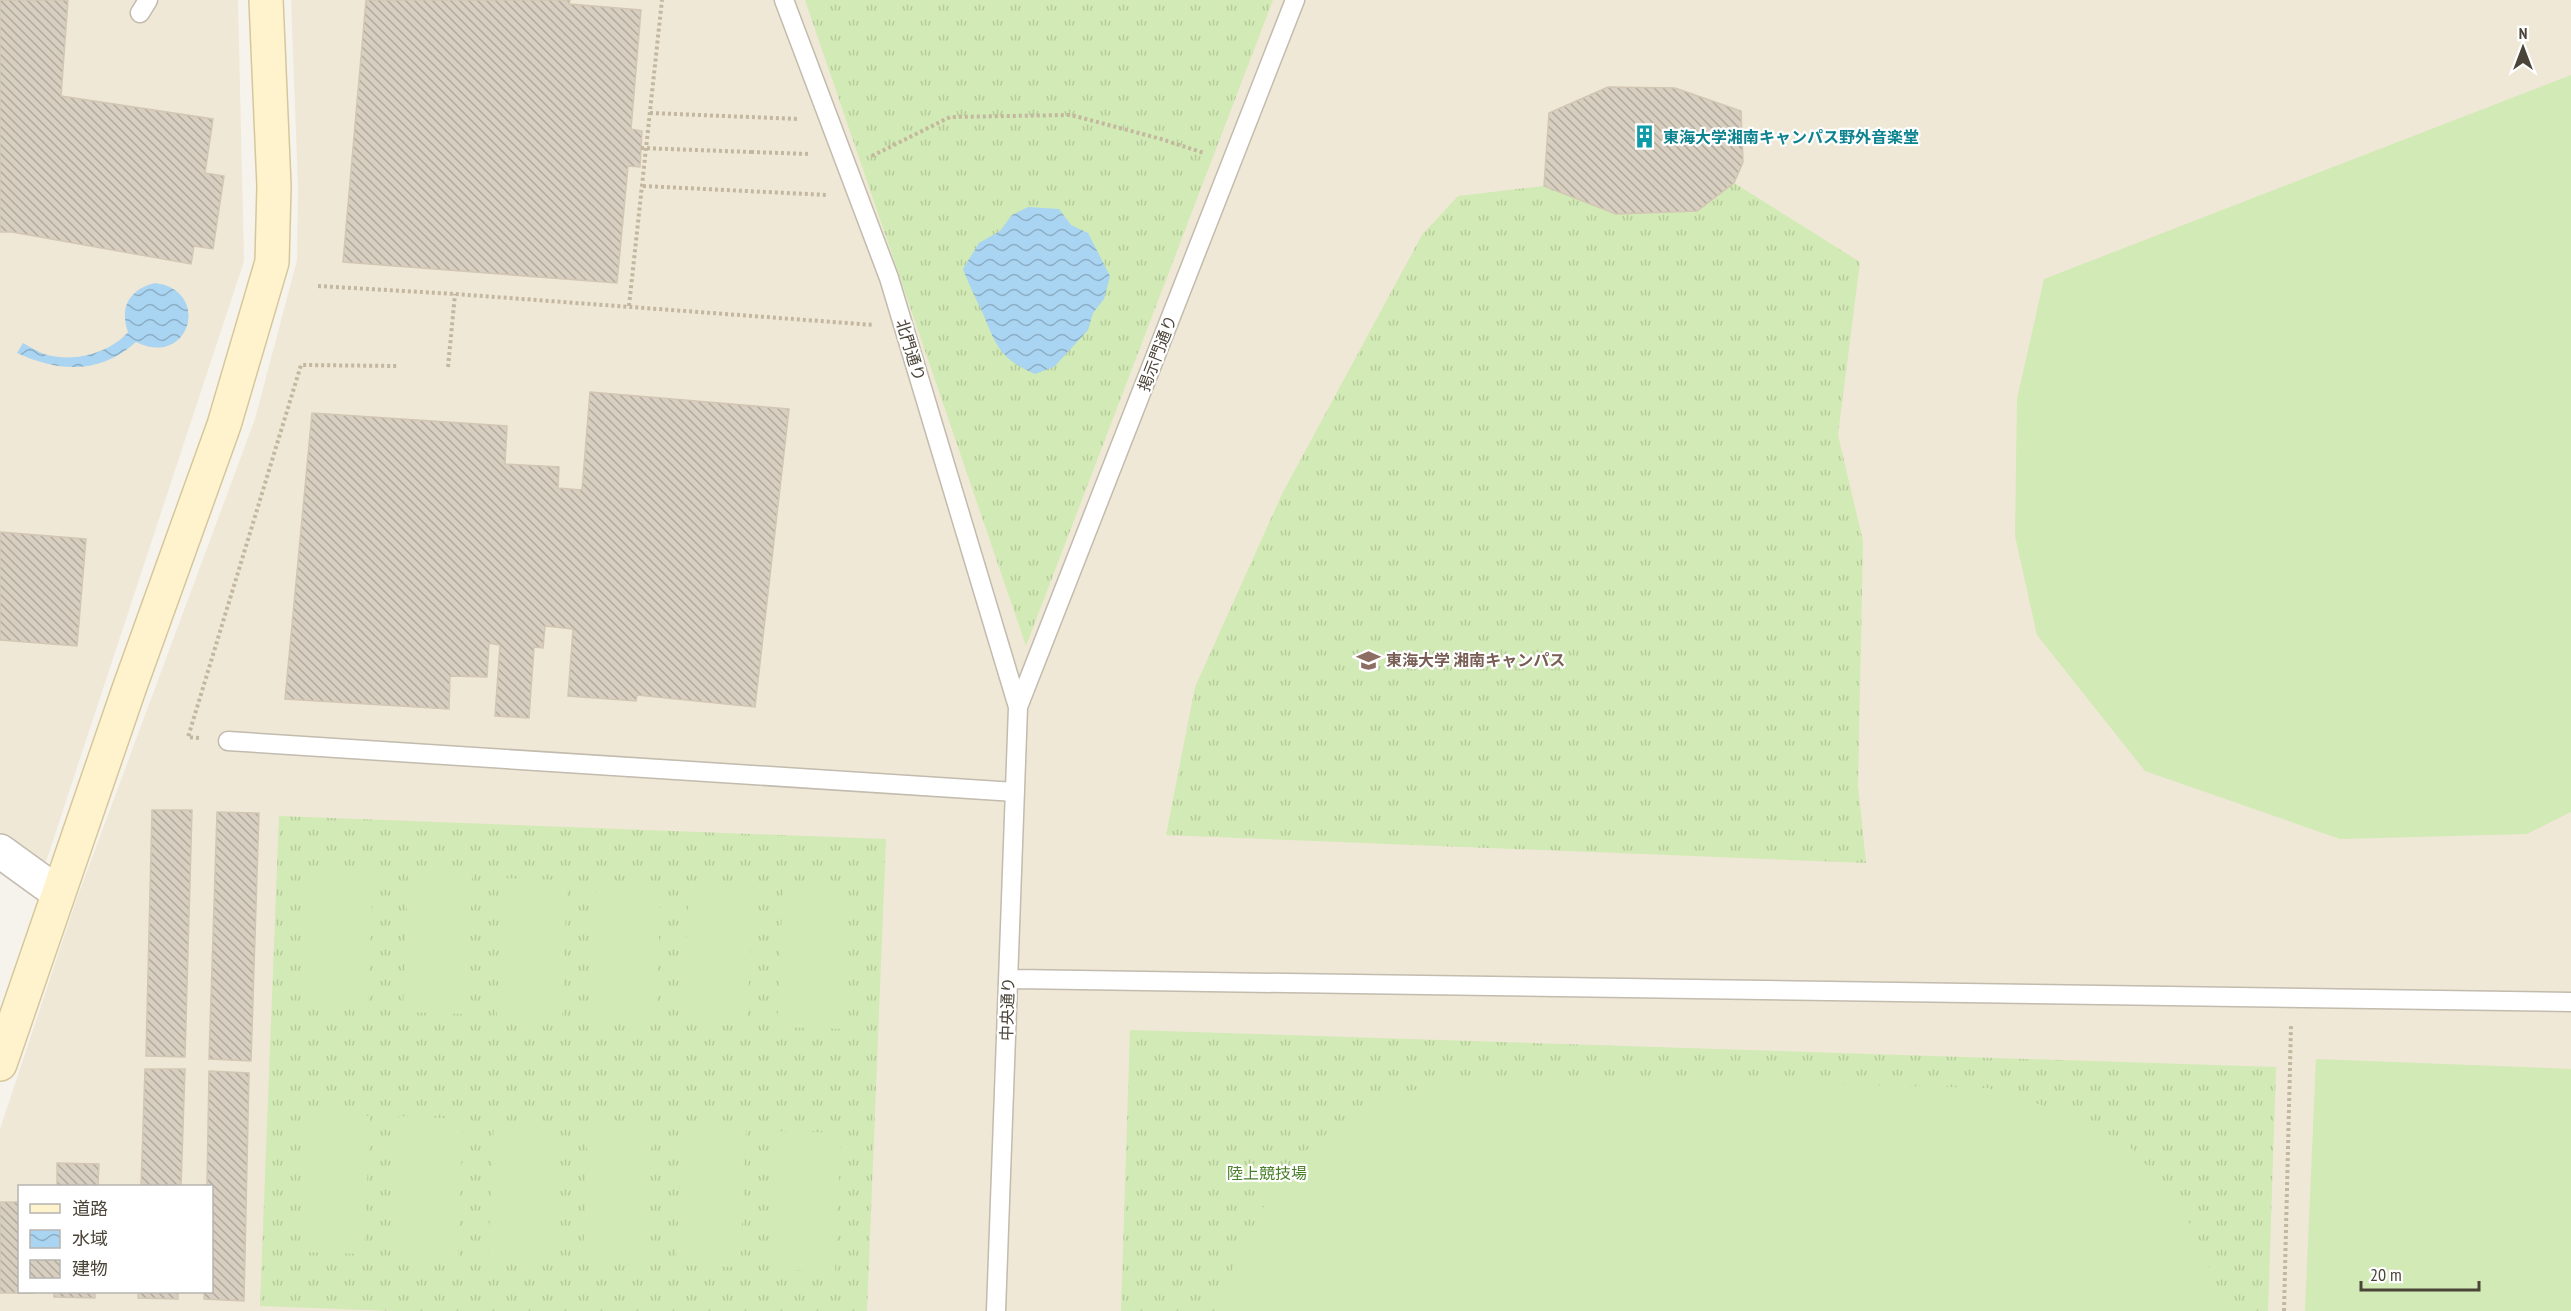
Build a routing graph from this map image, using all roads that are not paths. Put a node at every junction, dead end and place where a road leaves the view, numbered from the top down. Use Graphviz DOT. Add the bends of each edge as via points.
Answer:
graph roads {
  1 [pos="266,0"];
  2 [pos="784,0"];
  3 [pos="1294,0"];
  4 [pos="1018,707"];
  5 [pos="228,741"];
  6 [pos="1015,792"];
  7 [pos="0,851"];
  8 [pos="58,893"];
  9 [pos="1008,979"];
  10 [pos="2571,1002"];
  11 [pos="0,1064"];
  12 [pos="996,1311"];
  1 -- 8 [label="street" via="274,186 272,262 224,425"];
  2 -- 4 [label="lane, 北門通り" via="889,278"];
  3 -- 4 [label="lane, 掲示門通り"];
  4 -- 6 [label="lane, 中央通り"];
  5 -- 6 [label="lane"];
  6 -- 9 [label="lane, 中央通り"];
  7 -- 8 [label="street"];
  8 -- 11 [label="street"];
  9 -- 10 [label="lane"];
  9 -- 12 [label="lane, 中央通り"];
}
